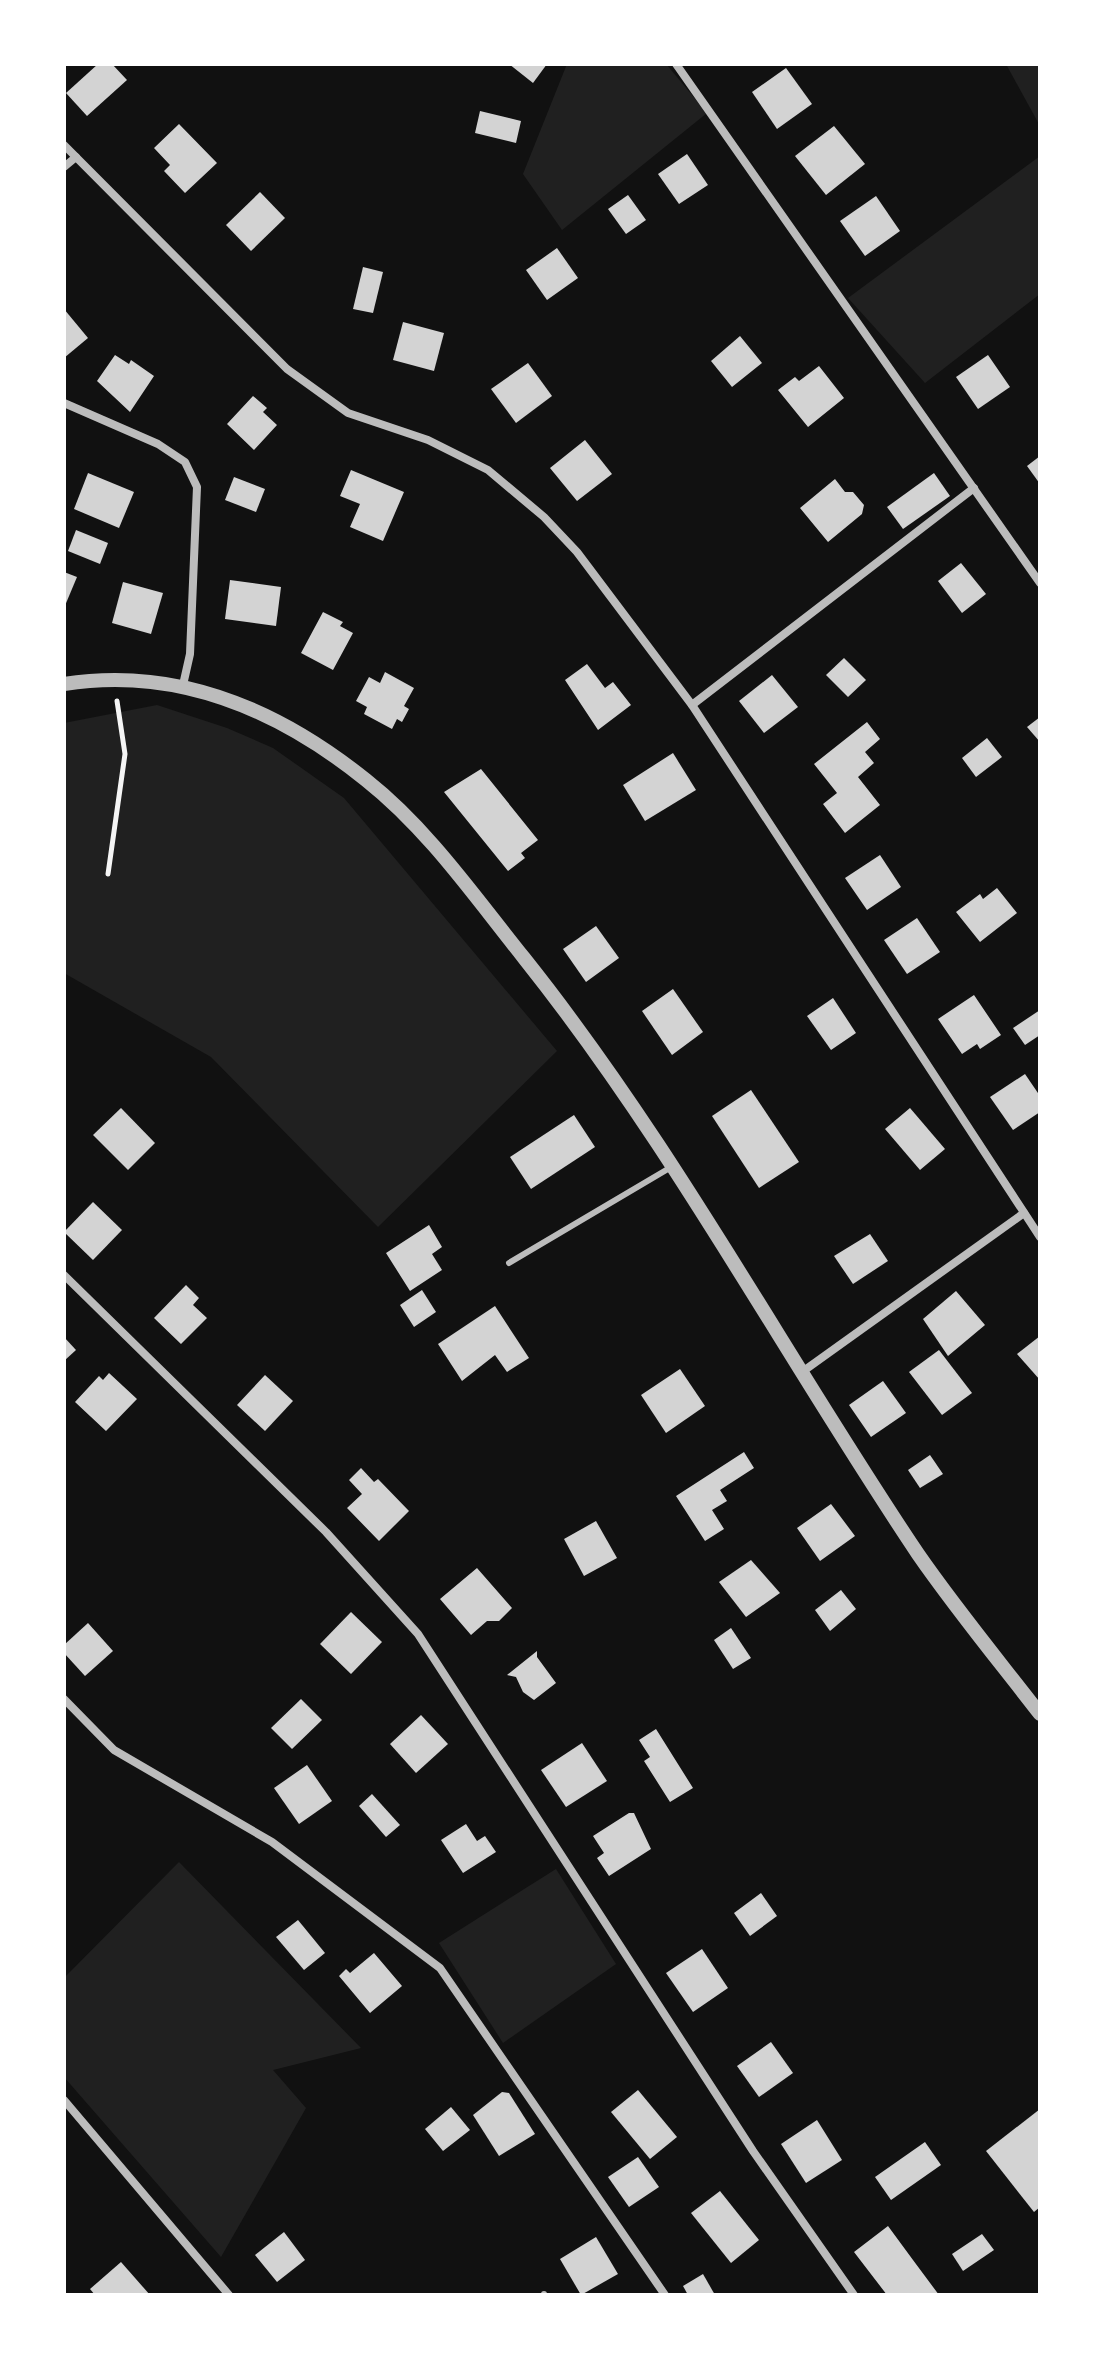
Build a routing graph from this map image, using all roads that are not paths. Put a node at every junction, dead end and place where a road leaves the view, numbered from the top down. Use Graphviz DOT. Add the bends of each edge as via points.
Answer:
graph roads {
  1 [pos="676,64"];
  2 [pos="64,145"];
  3 [pos="76,157"];
  4 [pos="64,167"];
  5 [pos="64,403"];
  6 [pos="974,488"];
  7 [pos="1040,583"];
  8 [pos="64,684"];
  9 [pos="183,685"];
  10 [pos="692,705"];
  11 [pos="673,1166"];
  12 [pos="1024,1213"];
  13 [pos="1040,1237"];
  14 [pos="509,1263"];
  15 [pos="64,1275"];
  16 [pos="802,1372"];
  17 [pos="64,1699"];
  18 [pos="1040,1714"];
  19 [pos="64,2100"];
  20 [pos="229,2295"];
  21 [pos="665,2295"];
  22 [pos="854,2295"];
  1 -- 6 [label="street"];
  2 -- 3 [label="street"];
  3 -- 4 [label="street"];
  3 -- 10 [label="street" via="287,369 348,413 428,440 488,470 544,517 577,552"];
  5 -- 9 [label="street" via="158,444 185,462 197,487 190,654"];
  6 -- 7 [label="street"];
  6 -- 10 [label="street"];
  8 -- 9 [label="street" via="137,679"];
  9 -- 11 [label="street" via="242,705 315,742 368,782 419,831 580,1028"];
  10 -- 12 [label="street"];
  11 -- 14 [label="lane"];
  11 -- 16 [label="street"];
  12 -- 13 [label="street"];
  12 -- 16 [label="street"];
  15 -- 22 [label="street" via="326,1532 418,1634 753,2151"];
  16 -- 18 [label="street" via="919,1555"];
  17 -- 21 [label="street" via="114,1750 272,1842 440,1968"];
  19 -- 20 [label="street"];
}
